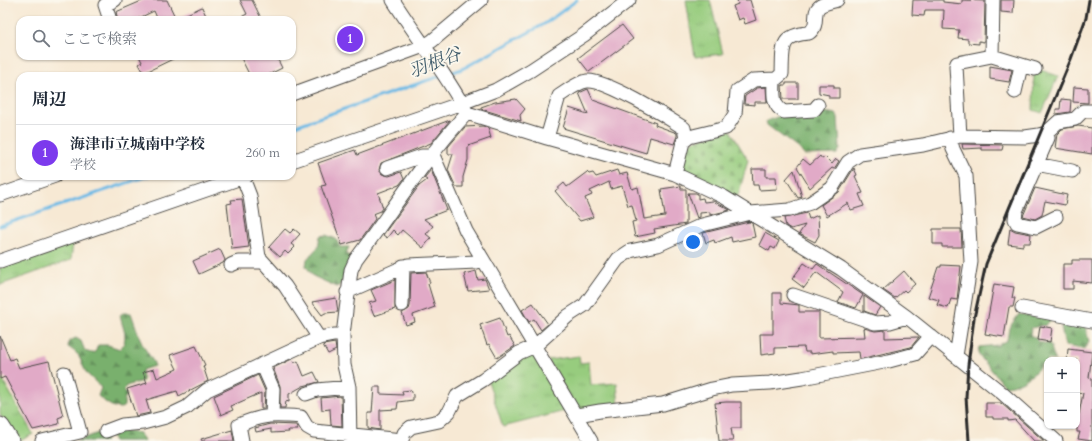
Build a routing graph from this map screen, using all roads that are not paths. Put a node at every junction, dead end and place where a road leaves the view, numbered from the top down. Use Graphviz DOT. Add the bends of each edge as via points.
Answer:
graph roads {
  1 [pos="115,0"];
  2 [pos="393,0"];
  3 [pos="481,0"];
  4 [pos="629,0"];
  5 [pos="837,0"];
  6 [pos="993,0"];
  7 [pos="109,16"];
  8 [pos="427,51"];
  9 [pos="992,56"];
  10 [pos="1021,66"];
  11 [pos="1035,69"];
  12 [pos="774,79"];
  13 [pos="1015,92"];
  14 [pos="296,93"];
  15 [pos="462,105"];
  16 [pos="818,105"];
  17 [pos="1092,111"];
  18 [pos="1046,133"];
  19 [pos="955,137"];
  20 [pos="546,138"];
  21 [pos="686,139"];
  22 [pos="433,156"];
  23 [pos="296,160"];
  24 [pos="1036,164"];
  25 [pos="387,168"];
  26 [pos="1072,171"];
  27 [pos="675,174"];
  28 [pos="43,180"];
  29 [pos="236,180"];
  30 [pos="246,180"];
  31 [pos="0,195"];
  32 [pos="750,213"];
  33 [pos="1056,218"];
  34 [pos="482,258"];
  35 [pos="0,261"];
  36 [pos="263,262"];
  37 [pos="231,265"];
  38 [pos="403,266"];
  39 [pos="347,292"];
  40 [pos="793,295"];
  41 [pos="402,304"];
  42 [pos="1022,308"];
  43 [pos="907,317"];
  44 [pos="1092,321"];
  45 [pos="343,335"];
  46 [pos="931,336"];
  47 [pos="319,338"];
  48 [pos="535,346"];
  49 [pos="956,356"];
  50 [pos="262,364"];
  51 [pos="64,374"];
  52 [pos="349,387"];
  53 [pos="306,394"];
  54 [pos="272,415"];
  55 [pos="577,415"];
  56 [pos="0,427"];
  57 [pos="106,431"];
  58 [pos="350,438"];
  59 [pos="9,441"];
  60 [pos="42,441"];
  61 [pos="242,441"];
  62 [pos="591,441"];
  63 [pos="1056,441"];
  1 -- 7 [label="street" via="105,5"];
  2 -- 8 [label="street"];
  3 -- 8 [label="street" via="432,41"];
  4 -- 15 [label="street" via="584,35 531,70 496,90"];
  5 -- 12 [label="street" via="819,7 816,26 809,33 794,34 788,38 783,47 782,74"];
  6 -- 9 [label="street"];
  8 -- 14 [label="street"];
  8 -- 15 [label="street"];
  9 -- 10 [label="street"];
  9 -- 19 [label="street" via="957,63"];
  10 -- 11 [label="street"];
  10 -- 13 [label="street"];
  12 -- 16 [label="street" via="775,106 784,112 814,110"];
  12 -- 21 [label="street" via="754,80 737,91 735,114 726,128"];
  15 -- 20 [label="street"];
  15 -- 22 [label="street"];
  15 -- 23 [label="street"];
  17 -- 18 [label="street" via="1083,111 1074,119 1058,122"];
  18 -- 19 [label="street" via="1025,137"];
  18 -- 24 [label="street" via="1048,138"];
  19 -- 32 [label="street" via="860,154 848,162 832,188 810,203 789,210"];
  19 -- 49 [label="street" via="953,149 966,176 971,247 971,262"];
  20 -- 21 [label="street" via="560,96 585,81 596,81 654,109 684,128"];
  20 -- 27 [label="street"];
  21 -- 27 [label="street"];
  22 -- 25 [label="street" via="422,156"];
  22 -- 34 [label="street" via="466,231"];
  22 -- 39 [label="street" via="356,259 350,270"];
  24 -- 26 [label="street"];
  24 -- 33 [label="street" via="1015,219 1017,223 1036,227"];
  27 -- 32 [label="street" via="724,197"];
  28 -- 31 [label="street"];
  29 -- 35 [label="street"];
  30 -- 36 [label="street" via="259,257"];
  32 -- 43 [label="street" via="841,269"];
  32 -- 48 [label="street" via="702,224 658,245 630,251 618,259 585,305 568,316"];
  34 -- 38 [label="street" via="477,262 418,263"];
  34 -- 48 [label="street"];
  36 -- 37 [label="street" via="238,262"];
  36 -- 47 [label="street" via="285,286"];
  38 -- 39 [label="street"];
  38 -- 41 [label="street"];
  39 -- 45 [label="street"];
  40 -- 43 [label="street" via="876,323"];
  42 -- 44 [label="street"];
  43 -- 46 [label="street"];
  45 -- 47 [label="street"];
  45 -- 52 [label="street" via="344,365"];
  46 -- 49 [label="street"];
  46 -- 55 [label="street" via="915,354 889,361 770,383 732,384 663,404 600,410"];
  47 -- 50 [label="street"];
  48 -- 55 [label="street"];
  48 -- 58 [label="street" via="519,353 457,396 449,412 439,421 411,427 404,433 402,440"];
  49 -- 63 [label="street"];
  50 -- 54 [label="street" via="273,389"];
  50 -- 57 [label="street" via="207,390 187,406 166,417"];
  51 -- 60 [label="street" via="80,432"];
  52 -- 53 [label="street" via="317,390"];
  52 -- 58 [label="street"];
  54 -- 58 [label="street" via="301,417 307,428"];
  54 -- 61 [label="street" via="257,417 239,425"];
  55 -- 62 [label="street"];
  56 -- 59 [label="highway"];
}
